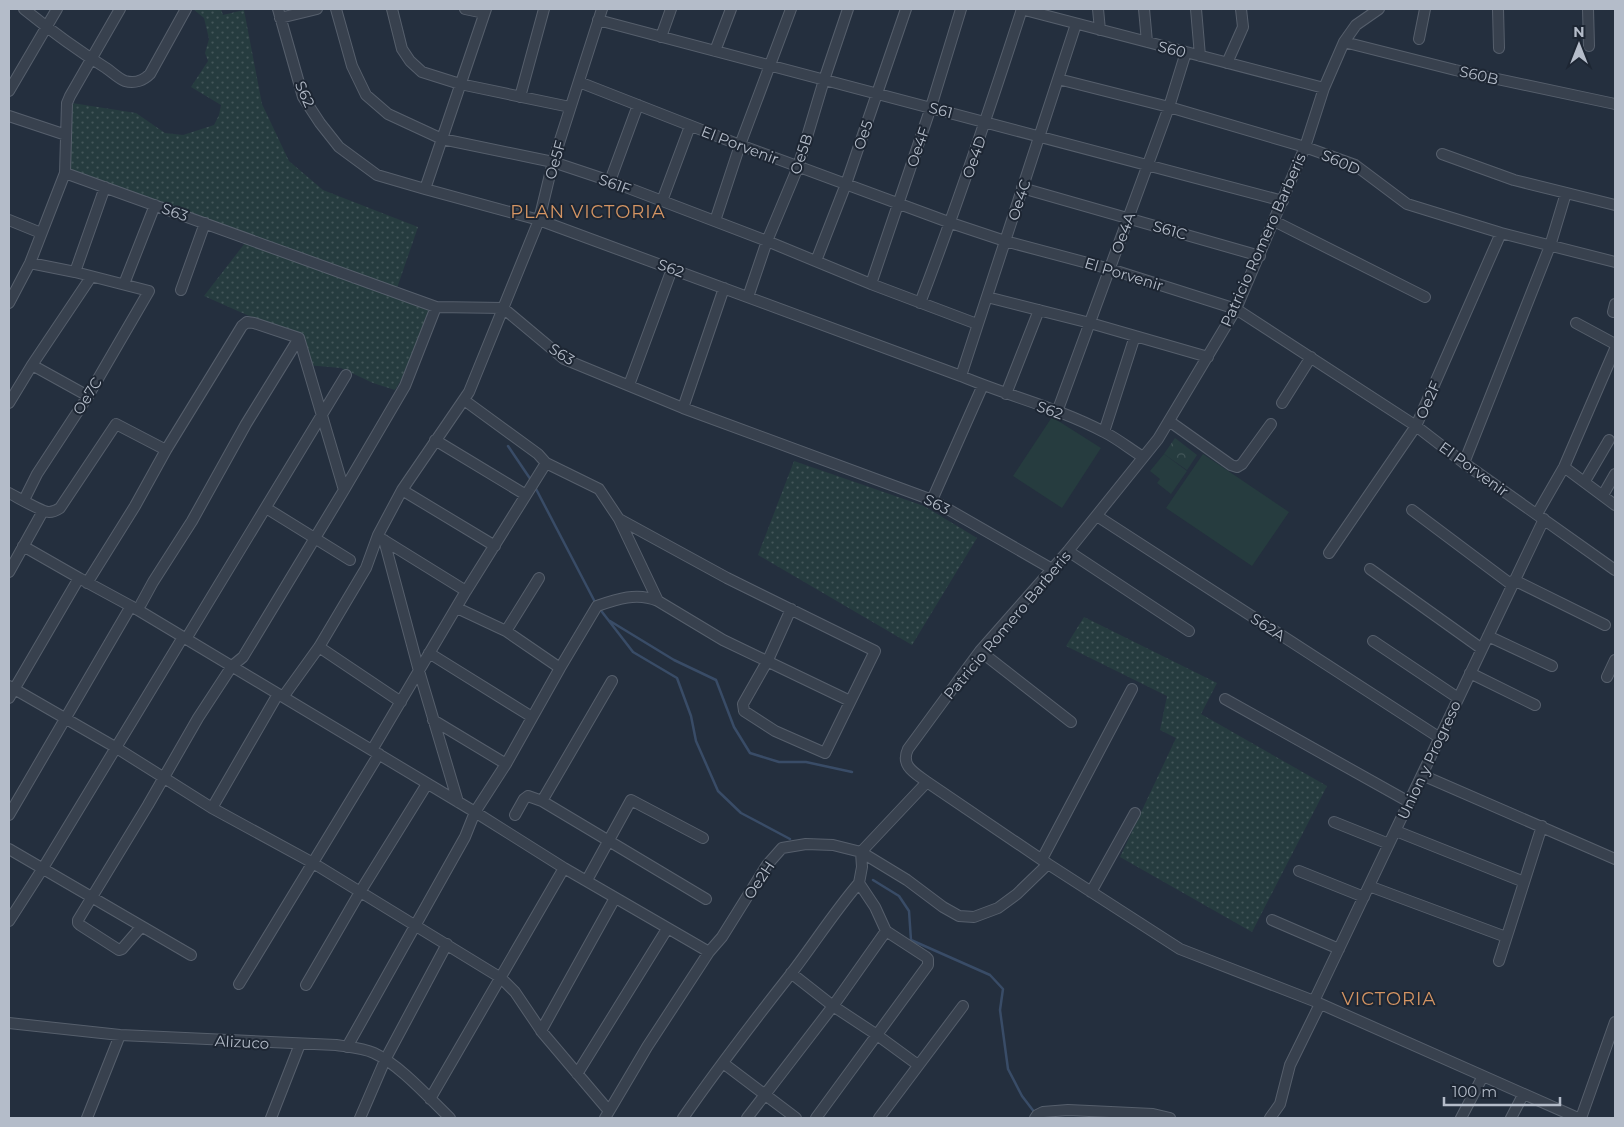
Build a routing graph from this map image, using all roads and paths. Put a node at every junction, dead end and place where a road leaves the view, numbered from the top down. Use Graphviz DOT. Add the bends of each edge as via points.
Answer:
graph roads {
  1 [pos="24,9"];
  2 [pos="57,9"];
  3 [pos="120,9"];
  4 [pos="186,9"];
  5 [pos="317,9"];
  6 [pos="336,9"];
  7 [pos="392,9"];
  8 [pos="465,9"];
  9 [pos="544,9"];
  10 [pos="602,9"];
  11 [pos="671,9"];
  12 [pos="731,9"];
  13 [pos="791,9"];
  14 [pos="848,9"];
  15 [pos="906,9"];
  16 [pos="962,9"];
  17 [pos="1021,9"];
  18 [pos="1098,9"];
  19 [pos="1144,9"];
  20 [pos="1196,9"];
  21 [pos="1241,9"];
  22 [pos="1379,9"];
  23 [pos="1425,9"];
  24 [pos="1498,9"];
  25 [pos="1588,9"];
  26 [pos="485,11"];
  27 [pos="1048,13"];
  28 [pos="279,14"];
  29 [pos="598,20"];
  30 [pos="1076,24"];
  31 [pos="47,27"];
  32 [pos="1100,30"];
  33 [pos="661,37"];
  34 [pos="1419,39"];
  35 [pos="1146,42"];
  36 [pos="1344,42"];
  37 [pos="1589,46"];
  38 [pos="1499,48"];
  39 [pos="715,51"];
  40 [pos="1186,52"];
  41 [pos="1200,56"];
  42 [pos="92,60"];
  43 [pos="1227,63"];
  44 [pos="769,65"];
  45 [pos="1058,79"];
  46 [pos="824,80"];
  47 [pos="579,82"];
  48 [pos="460,84"];
  49 [pos="1324,88"];
  50 [pos="9,91"];
  51 [pos="877,93"];
  52 [pos="520,97"];
  53 [pos="1615,104"];
  54 [pos="638,105"];
  55 [pos="570,107"];
  56 [pos="931,107"];
  57 [pos="1169,107"];
  58 [pos="9,116"];
  59 [pos="986,122"];
  60 [pos="690,126"];
  61 [pos="66,136"];
  62 [pos="1039,136"];
  63 [pos="442,138"];
  64 [pos="740,146"];
  65 [pos="1305,147"];
  66 [pos="1442,154"];
  67 [pos="553,162"];
  68 [pos="1148,165"];
  69 [pos="798,167"];
  70 [pos="64,173"];
  71 [pos="610,181"];
  72 [pos="846,184"];
  73 [pos="105,187"];
  74 [pos="1022,188"];
  75 [pos="425,190"];
  76 [pos="1566,193"];
  77 [pos="662,201"];
  78 [pos="1283,201"];
  79 [pos="155,205"];
  80 [pos="898,205"];
  81 [pos="1615,205"];
  82 [pos="1128,218"];
  83 [pos="9,220"];
  84 [pos="539,220"];
  85 [pos="714,221"];
  86 [pos="1274,221"];
  87 [pos="205,223"];
  88 [pos="951,223"];
  89 [pos="41,233"];
  90 [pos="1501,233"];
  91 [pos="767,241"];
  92 [pos="1005,241"];
  93 [pos="1550,246"];
  94 [pos="1260,256"];
  95 [pos="816,261"];
  96 [pos="1615,262"];
  97 [pos="30,263"];
  98 [pos="672,269"];
  99 [pos="1110,269"];
  100 [pos="75,272"];
  101 [pos="91,276"];
  102 [pos="124,284"];
  103 [pos="870,284"];
  104 [pos="724,288"];
  105 [pos="181,290"];
  106 [pos="748,297"];
  107 [pos="987,297"];
  108 [pos="1425,298"];
  109 [pos="9,303"];
  110 [pos="920,303"];
  111 [pos="436,307"];
  112 [pos="503,308"];
  113 [pos="1236,309"];
  114 [pos="1039,310"];
  115 [pos="1090,323"];
  116 [pos="1576,323"];
  117 [pos="978,324"];
  118 [pos="1135,336"];
  119 [pos="299,338"];
  120 [pos="1615,344"];
  121 [pos="1615,349"];
  122 [pos="1208,357"];
  123 [pos="1311,357"];
  124 [pos="32,365"];
  125 [pos="346,375"];
  126 [pos="961,376"];
  127 [pos="629,385"];
  128 [pos="983,385"];
  129 [pos="1006,394"];
  130 [pos="88,396"];
  131 [pos="464,400"];
  132 [pos="1282,403"];
  133 [pos="9,404"];
  134 [pos="683,408"];
  135 [pos="1057,412"];
  136 [pos="321,417"];
  137 [pos="1169,421"];
  138 [pos="1271,424"];
  139 [pos="1416,426"];
  140 [pos="1104,432"];
  141 [pos="436,440"];
  142 [pos="1609,440"];
  143 [pos="166,450"];
  144 [pos="1143,457"];
  145 [pos="546,463"];
  146 [pos="1464,463"];
  147 [pos="1564,467"];
  148 [pos="1615,474"];
  149 [pos="1585,481"];
  150 [pos="344,490"];
  151 [pos="402,490"];
  152 [pos="9,493"];
  153 [pos="1603,495"];
  154 [pos="526,496"];
  155 [pos="24,500"];
  156 [pos="932,500"];
  157 [pos="1615,505"];
  158 [pos="266,508"];
  159 [pos="1412,510"];
  160 [pos="43,511"];
  161 [pos="1097,516"];
  162 [pos="1540,517"];
  163 [pos="620,518"];
  164 [pos="381,537"];
  165 [pos="314,538"];
  166 [pos="23,546"];
  167 [pos="495,546"];
  168 [pos="1068,550"];
  169 [pos="1330,552"];
  170 [pos="350,560"];
  171 [pos="1052,568"];
  172 [pos="1370,569"];
  173 [pos="1615,570"];
  174 [pos="9,572"];
  175 [pos="539,578"];
  176 [pos="83,580"];
  177 [pos="1513,583"];
  178 [pos="466,591"];
  179 [pos="658,600"];
  180 [pos="136,605"];
  181 [pos="457,608"];
  182 [pos="791,609"];
  183 [pos="1605,625"];
  184 [pos="506,631"];
  185 [pos="1189,631"];
  186 [pos="1488,636"];
  187 [pos="185,638"];
  188 [pos="1372,641"];
  189 [pos="319,647"];
  190 [pos="1482,649"];
  191 [pos="980,652"];
  192 [pos="429,653"];
  193 [pos="768,660"];
  194 [pos="1615,660"];
  195 [pos="232,666"];
  196 [pos="1552,666"];
  197 [pos="560,668"];
  198 [pos="419,670"];
  199 [pos="1470,673"];
  200 [pos="1607,676"];
  201 [pos="612,681"];
  202 [pos="1132,689"];
  203 [pos="10,691"];
  204 [pos="280,696"];
  205 [pos="1458,698"];
  206 [pos="1225,699"];
  207 [pos="850,701"];
  208 [pos="401,702"];
  209 [pos="1535,705"];
  210 [pos="532,717"];
  211 [pos="64,719"];
  212 [pos="433,720"];
  213 [pos="1071,722"];
  214 [pos="1440,738"];
  215 [pos="114,748"];
  216 [pos="375,752"];
  217 [pos="506,764"];
  218 [pos="1422,775"];
  219 [pos="164,777"];
  220 [pos="927,782"];
  221 [pos="427,784"];
  222 [pos="542,801"];
  223 [pos="458,802"];
  224 [pos="1409,802"];
  225 [pos="212,808"];
  226 [pos="475,812"];
  227 [pos="1134,813"];
  228 [pos="9,815"];
  229 [pos="515,815"];
  230 [pos="1334,822"];
  231 [pos="1542,826"];
  232 [pos="1396,830"];
  233 [pos="703,838"];
  234 [pos="608,840"];
  235 [pos="1389,844"];
  236 [pos="9,849"];
  237 [pos="861,852"];
  238 [pos="1615,859"];
  239 [pos="1045,861"];
  240 [pos="313,863"];
  241 [pos="42,868"];
  242 [pos="564,868"];
  243 [pos="1299,871"];
  244 [pos="587,880"];
  245 [pos="1524,882"];
  246 [pos="859,883"];
  247 [pos="1369,886"];
  248 [pos="360,892"];
  249 [pos="1091,892"];
  250 [pos="91,896"];
  251 [pos="1364,897"];
  252 [pos="616,898"];
  253 [pos="706,899"];
  254 [pos="1272,920"];
  255 [pos="9,921"];
  256 [pos="415,926"];
  257 [pos="141,927"];
  258 [pos="667,929"];
  259 [pos="886,931"];
  260 [pos="1506,937"];
  261 [pos="447,944"];
  262 [pos="1339,948"];
  263 [pos="709,952"];
  264 [pos="191,955"];
  265 [pos="1498,961"];
  266 [pos="791,973"];
  267 [pos="501,978"];
  268 [pos="239,984"];
  269 [pos="306,985"];
  270 [pos="1317,1003"];
  271 [pos="833,1006"];
  272 [pos="962,1006"];
  273 [pos="1615,1022"];
  274 [pos="9,1023"];
  275 [pos="541,1031"];
  276 [pos="120,1035"];
  277 [pos="877,1035"];
  278 [pos="300,1044"];
  279 [pos="347,1047"];
  280 [pos="386,1060"];
  281 [pos="723,1063"];
  282 [pos="918,1065"];
  283 [pos="578,1074"];
  284 [pos="1483,1076"];
  285 [pos="1523,1094"];
  286 [pos="764,1095"];
  287 [pos="430,1099"];
  288 [pos="607,1115"];
  289 [pos="1036,1117"];
  290 [pos="87,1118"];
  291 [pos="271,1118"];
  292 [pos="360,1118"];
  293 [pos="450,1118"];
  294 [pos="682,1118"];
  295 [pos="747,1118"];
  296 [pos="796,1118"];
  297 [pos="816,1118"];
  298 [pos="879,1118"];
  299 [pos="1170,1118"];
  300 [pos="1270,1118"];
  301 [pos="1462,1118"];
  302 [pos="1511,1118"];
  303 [pos="1578,1118"];
  304 [pos="1582,1118"];
  1 -- 31 [label="street"];
  2 -- 31 [label="street"];
  3 -- 42 [label="street"];
  4 -- 42 [label="street" via="145,78 125,81"];
  5 -- 28 [label="street"];
  6 -- 63 [label="street, S61F" via="352,66 366,94 388,114"];
  7 -- 48 [label="street" via="402,50 410,61 422,72"];
  8 -- 26 [label="street"];
  9 -- 52 [label="street"];
  10 -- 29 [label="street, Oe5F"];
  11 -- 33 [label="street"];
  12 -- 39 [label="street"];
  13 -- 44 [label="street"];
  14 -- 46 [label="street, Oe5B"];
  15 -- 51 [label="street, Oe5"];
  16 -- 56 [label="street, Oe4F"];
  17 -- 27 [label="street, S60"];
  17 -- 59 [label="street, Oe4D"];
  18 -- 32 [label="street"];
  19 -- 35 [label="street"];
  20 -- 41 [label="street"];
  21 -- 43 [label="street" via="1243,27"];
  22 -- 36 [label="street, Patricio Romero Barberis" via="1356,25"];
  23 -- 34 [label="street"];
  24 -- 38 [label="street"];
  25 -- 37 [label="street"];
  26 -- 48 [label="street"];
  27 -- 30 [label="street, S60"];
  28 -- 75 [label="street, S62" via="303,97 339,147 377,175"];
  29 -- 33 [label="street, S61"];
  29 -- 47 [label="street, Oe5F"];
  30 -- 32 [label="street, S60"];
  30 -- 45 [label="street, Oe4C"];
  31 -- 42 [label="street"];
  31 -- 50 [label="street"];
  32 -- 35 [label="street, S60"];
  33 -- 39 [label="street, S61"];
  35 -- 40 [label="street, S60"];
  36 -- 49 [label="street, Patricio Romero Barberis"];
  36 -- 53 [label="street, S60B" via="1455,70"];
  39 -- 44 [label="street, S61"];
  40 -- 41 [label="street, S60"];
  40 -- 57 [label="street, Oe4A"];
  41 -- 43 [label="street, S60"];
  42 -- 61 [label="street" via="67,103"];
  43 -- 49 [label="street, S60"];
  44 -- 46 [label="street, S61"];
  44 -- 64 [label="street"];
  45 -- 57 [label="street, S60D"];
  45 -- 62 [label="street, Oe4C"];
  46 -- 51 [label="street, S61"];
  46 -- 69 [label="street, Oe5B"];
  47 -- 54 [label="street, El Porvenir"];
  47 -- 55 [label="street, Oe5F"];
  48 -- 52 [label="street"];
  48 -- 63 [label="street"];
  49 -- 65 [label="street, Patricio Romero Barberis"];
  51 -- 56 [label="street, S61"];
  51 -- 72 [label="street, Oe5"];
  52 -- 55 [label="street"];
  54 -- 60 [label="street, El Porvenir"];
  54 -- 71 [label="street"];
  55 -- 67 [label="street, Oe5F"];
  56 -- 59 [label="street, S61"];
  56 -- 80 [label="street, Oe4F"];
  57 -- 65 [label="street, S60D"];
  57 -- 68 [label="street, Oe4A"];
  58 -- 61 [label="street"];
  59 -- 62 [label="street, S61"];
  59 -- 88 [label="street, Oe4D"];
  60 -- 64 [label="street, El Porvenir"];
  60 -- 77 [label="street"];
  61 -- 70 [label="street"];
  62 -- 68 [label="street, S61"];
  62 -- 74 [label="street, Oe4C"];
  63 -- 67 [label="street, S61F"];
  63 -- 75 [label="street"];
  64 -- 69 [label="street, El Porvenir"];
  64 -- 85 [label="street"];
  65 -- 78 [label="street, Patricio Romero Barberis"];
  65 -- 90 [label="street, S60D" via="1355,165 1406,204"];
  66 -- 76 [label="street" via="1514,180"];
  67 -- 71 [label="street, S61F"];
  67 -- 84 [label="street, Oe5F"];
  68 -- 78 [label="street, S61"];
  68 -- 82 [label="street, Oe4A"];
  69 -- 72 [label="street, El Porvenir"];
  69 -- 91 [label="street, Oe5B"];
  70 -- 73 [label="street, S63"];
  70 -- 89 [label="street"];
  71 -- 77 [label="street, S61F"];
  72 -- 80 [label="street, El Porvenir"];
  72 -- 95 [label="street, Oe5"];
  73 -- 79 [label="street, S63"];
  73 -- 100 [label="street"];
  74 -- 82 [label="street, S61C"];
  74 -- 92 [label="street, Oe4C"];
  75 -- 84 [label="street, S62"];
  76 -- 81 [label="street"];
  76 -- 93 [label="street"];
  77 -- 85 [label="street, S61F"];
  78 -- 86 [label="street, Patricio Romero Barberis"];
  79 -- 87 [label="street, S63"];
  79 -- 102 [label="street"];
  80 -- 88 [label="street, El Porvenir"];
  80 -- 103 [label="street, Oe4F"];
  82 -- 94 [label="street, S61C"];
  82 -- 99 [label="street, Oe4A"];
  83 -- 89 [label="street"];
  84 -- 98 [label="street, S62"];
  84 -- 112 [label="street, Oe5F"];
  85 -- 91 [label="street, S61F"];
  86 -- 94 [label="street, Patricio Romero Barberis"];
  86 -- 108 [label="street"];
  87 -- 105 [label="street"];
  87 -- 111 [label="street, S63"];
  88 -- 92 [label="street, El Porvenir"];
  88 -- 110 [label="street, Oe4D"];
  89 -- 97 [label="street"];
  90 -- 93 [label="street, S60D"];
  90 -- 139 [label="street, Oe2F"];
  91 -- 95 [label="street, S61F"];
  91 -- 106 [label="street, Oe5B"];
  92 -- 99 [label="street, El Porvenir"];
  92 -- 107 [label="street, Oe4C"];
  93 -- 96 [label="street, S60D"];
  93 -- 146 [label="street"];
  94 -- 113 [label="street, Patricio Romero Barberis"];
  95 -- 103 [label="street, S61F"];
  97 -- 100 [label="street"];
  97 -- 109 [label="street"];
  98 -- 104 [label="street, S62"];
  98 -- 127 [label="street"];
  99 -- 113 [label="street, El Porvenir"];
  99 -- 115 [label="street, Oe4A"];
  100 -- 101 [label="street"];
  101 -- 102 [label="street"];
  101 -- 124 [label="street"];
  102 -- 130 [label="street, Oe7C" via="149,291"];
  103 -- 110 [label="street, S61F"];
  104 -- 106 [label="street, S62"];
  104 -- 134 [label="street"];
  106 -- 126 [label="street, S62"];
  107 -- 114 [label="street"];
  107 -- 117 [label="street, Oe4C"];
  110 -- 117 [label="street, S61F"];
  111 -- 112 [label="street, S63"];
  111 -- 150 [label="street" via="405,386"];
  112 -- 127 [label="street, S63" via="564,358"];
  112 -- 131 [label="street, Oe5F"];
  113 -- 122 [label="street, Patricio Romero Barberis"];
  113 -- 123 [label="street, El Porvenir"];
  114 -- 115 [label="street"];
  114 -- 129 [label="street"];
  115 -- 118 [label="street"];
  115 -- 135 [label="street, Oe4A"];
  116 -- 120 [label="street"];
  117 -- 126 [label="street, Oe4C"];
  118 -- 122 [label="street"];
  118 -- 140 [label="street"];
  119 -- 136 [label="street"];
  119 -- 143 [label="street" via="254,323 247,322 242,326"];
  119 -- 180 [label="street" via="246,424 192,522"];
  121 -- 147 [label="street, Union y Progreso"];
  122 -- 137 [label="street, Patricio Romero Barberis"];
  123 -- 132 [label="street"];
  123 -- 139 [label="street, El Porvenir"];
  124 -- 130 [label="street"];
  124 -- 133 [label="street"];
  125 -- 136 [label="street"];
  126 -- 128 [label="street, S62"];
  127 -- 134 [label="street, S63"];
  128 -- 129 [label="street, S62"];
  128 -- 156 [label="street"];
  129 -- 135 [label="street, S62"];
  130 -- 155 [label="street, Oe7C" via="37,474"];
  131 -- 141 [label="street, Oe5F"];
  131 -- 145 [label="street"];
  134 -- 156 [label="street, S63"];
  135 -- 140 [label="street, S62"];
  136 -- 150 [label="street"];
  136 -- 158 [label="street"];
  137 -- 138 [label="street" via="1238,467"];
  137 -- 144 [label="street, Patricio Romero Barberis"];
  139 -- 146 [label="street, El Porvenir"];
  139 -- 169 [label="street, Oe2F"];
  140 -- 144 [label="street, S62"];
  141 -- 151 [label="street, Oe5F"];
  141 -- 154 [label="street"];
  142 -- 149 [label="street"];
  143 -- 160 [label="street" via="116,424 60,508"];
  143 -- 176 [label="street" via="135,506"];
  144 -- 161 [label="street, Patricio Romero Barberis"];
  145 -- 154 [label="street"];
  145 -- 163 [label="street" via="599,489"];
  146 -- 162 [label="street, El Porvenir"];
  147 -- 149 [label="street"];
  147 -- 162 [label="street, Union y Progreso"];
  148 -- 153 [label="street"];
  149 -- 153 [label="street"];
  150 -- 165 [label="street"];
  151 -- 164 [label="street, Oe5F"];
  151 -- 167 [label="street"];
  152 -- 155 [label="street"];
  153 -- 157 [label="street"];
  154 -- 167 [label="street"];
  155 -- 160 [label="street"];
  156 -- 171 [label="street, S63"];
  158 -- 165 [label="street"];
  158 -- 187 [label="street"];
  159 -- 177 [label="street"];
  160 -- 166 [label="street"];
  161 -- 168 [label="street, Patricio Romero Barberis"];
  161 -- 214 [label="street, S62A"];
  162 -- 173 [label="street, El Porvenir"];
  162 -- 177 [label="street, Union y Progreso"];
  163 -- 179 [label="street"];
  163 -- 182 [label="street" via="726,578"];
  164 -- 178 [label="street"];
  164 -- 189 [label="street, Oe5F"];
  164 -- 198 [label="street"];
  165 -- 170 [label="street"];
  165 -- 195 [label="street" via="243,657"];
  166 -- 174 [label="street"];
  166 -- 176 [label="street"];
  167 -- 178 [label="street"];
  168 -- 171 [label="street, Patricio Romero Barberis"];
  168 -- 185 [label="street"];
  171 -- 191 [label="street, Patricio Romero Barberis"];
  172 -- 190 [label="street"];
  175 -- 184 [label="street"];
  176 -- 180 [label="street"];
  176 -- 203 [label="street"];
  177 -- 183 [label="street"];
  177 -- 186 [label="street, Union y Progreso"];
  178 -- 181 [label="street"];
  179 -- 193 [label="street" via="723,640"];
  179 -- 197 [label="street" via="631,596 597,606"];
  180 -- 187 [label="street"];
  180 -- 211 [label="street"];
  181 -- 184 [label="street"];
  181 -- 192 [label="street"];
  182 -- 193 [label="street"];
  182 -- 207 [label="street" via="875,651"];
  184 -- 197 [label="street"];
  186 -- 190 [label="street, Union y Progreso"];
  186 -- 196 [label="street"];
  187 -- 195 [label="street"];
  187 -- 215 [label="street"];
  188 -- 205 [label="street"];
  189 -- 204 [label="street, Oe5F"];
  189 -- 208 [label="street"];
  190 -- 199 [label="street, Union y Progreso"];
  191 -- 213 [label="street"];
  191 -- 220 [label="street, Patricio Romero Barberis" via="906,753 908,768"];
  192 -- 198 [label="street"];
  192 -- 210 [label="street"];
  193 -- 207 [label="street"];
  193 -- 207 [label="street" via="743,704 744,711 775,731 825,753"];
  194 -- 200 [label="street"];
  195 -- 204 [label="street"];
  195 -- 219 [label="street"];
  197 -- 210 [label="street"];
  198 -- 208 [label="street"];
  198 -- 212 [label="street"];
  199 -- 205 [label="street, Union y Progreso"];
  199 -- 209 [label="street"];
  201 -- 222 [label="street"];
  202 -- 239 [label="street, Oe2H"];
  203 -- 211 [label="street"];
  204 -- 216 [label="street"];
  204 -- 225 [label="street, Oe5F"];
  205 -- 214 [label="street, Union y Progreso"];
  206 -- 224 [label="street"];
  208 -- 216 [label="street"];
  210 -- 217 [label="street"];
  211 -- 215 [label="street"];
  211 -- 228 [label="street"];
  212 -- 217 [label="street"];
  212 -- 223 [label="street"];
  214 -- 218 [label="street, Union y Progreso"];
  215 -- 219 [label="street"];
  215 -- 241 [label="street"];
  216 -- 221 [label="street"];
  216 -- 240 [label="street"];
  217 -- 226 [label="street"];
  218 -- 224 [label="street, Union y Progreso"];
  218 -- 231 [label="street"];
  219 -- 225 [label="street"];
  219 -- 250 [label="street"];
  220 -- 237 [label="street"];
  220 -- 239 [label="street, Patricio Romero Barberis"];
  221 -- 223 [label="street"];
  221 -- 248 [label="street"];
  222 -- 229 [label="street" via="528,796"];
  222 -- 234 [label="street"];
  223 -- 226 [label="street"];
  224 -- 232 [label="street, Union y Progreso"];
  225 -- 240 [label="street"];
  226 -- 242 [label="street"];
  226 -- 256 [label="street" via="465,837"];
  227 -- 249 [label="street"];
  230 -- 235 [label="street"];
  231 -- 238 [label="street"];
  231 -- 245 [label="street"];
  232 -- 235 [label="street, Union y Progreso"];
  232 -- 245 [label="street"];
  233 -- 234 [label="street" via="631,800"];
  234 -- 244 [label="street"];
  234 -- 253 [label="street"];
  235 -- 247 [label="street, Union y Progreso"];
  236 -- 241 [label="street"];
  237 -- 239 [label="street, Oe2H" via="943,907 959,916 974,917 998,908 1017,894"];
  237 -- 246 [label="street"];
  237 -- 263 [label="street, Oe2H" via="832,845 806,844 782,848 767,865"];
  239 -- 249 [label="street, Patricio Romero Barberis"];
  240 -- 248 [label="street"];
  240 -- 268 [label="street"];
  241 -- 250 [label="street"];
  241 -- 255 [label="street"];
  242 -- 244 [label="street"];
  242 -- 267 [label="street"];
  243 -- 251 [label="street"];
  244 -- 252 [label="street"];
  245 -- 260 [label="street"];
  246 -- 259 [label="street"];
  246 -- 266 [label="street"];
  247 -- 251 [label="street, Union y Progreso"];
  247 -- 260 [label="street"];
  248 -- 256 [label="street"];
  248 -- 269 [label="street"];
  249 -- 270 [label="street, Patricio Romero Barberis" via="1180,949"];
  250 -- 257 [label="street"];
  250 -- 257 [label="street" via="78,923 116,949 122,949"];
  251 -- 262 [label="street, Union y Progreso"];
  252 -- 258 [label="street"];
  252 -- 275 [label="street"];
  254 -- 262 [label="street"];
  256 -- 261 [label="street"];
  256 -- 279 [label="street"];
  257 -- 264 [label="street"];
  258 -- 263 [label="street"];
  258 -- 283 [label="street"];
  259 -- 271 [label="street"];
  259 -- 277 [label="street" via="929,962"];
  260 -- 265 [label="street"];
  261 -- 267 [label="street"];
  261 -- 280 [label="street"];
  262 -- 270 [label="street, Union y Progreso"];
  263 -- 288 [label="street, Oe2H"];
  266 -- 271 [label="street"];
  266 -- 281 [label="street"];
  267 -- 275 [label="street" via="515,992"];
  267 -- 287 [label="street"];
  270 -- 284 [label="street, Patricio Romero Barberis"];
  270 -- 300 [label="street, Union y Progreso" via="1290,1065 1280,1104"];
  271 -- 277 [label="street"];
  271 -- 286 [label="street"];
  272 -- 282 [label="street"];
  273 -- 304 [label="street"];
  274 -- 276 [label="street, Alizuco"];
  275 -- 283 [label="street"];
  276 -- 278 [label="street, Alizuco"];
  276 -- 290 [label="street"];
  277 -- 282 [label="street"];
  277 -- 297 [label="street"];
  278 -- 279 [label="street, Alizuco"];
  278 -- 291 [label="street"];
  279 -- 280 [label="street, Alizuco" via="374,1053"];
  280 -- 287 [label="street, Alizuco"];
  280 -- 292 [label="street"];
  281 -- 286 [label="street"];
  281 -- 294 [label="street"];
  282 -- 298 [label="street"];
  283 -- 288 [label="street"];
  284 -- 285 [label="street, Patricio Romero Barberis"];
  284 -- 301 [label="street"];
  285 -- 302 [label="street"];
  285 -- 303 [label="street, Patricio Romero Barberis"];
  286 -- 295 [label="street"];
  286 -- 296 [label="street"];
  287 -- 293 [label="street, Alizuco"];
  289 -- 299 [label="street" via="1049,1111 1068,1110 1154,1114"];
}
